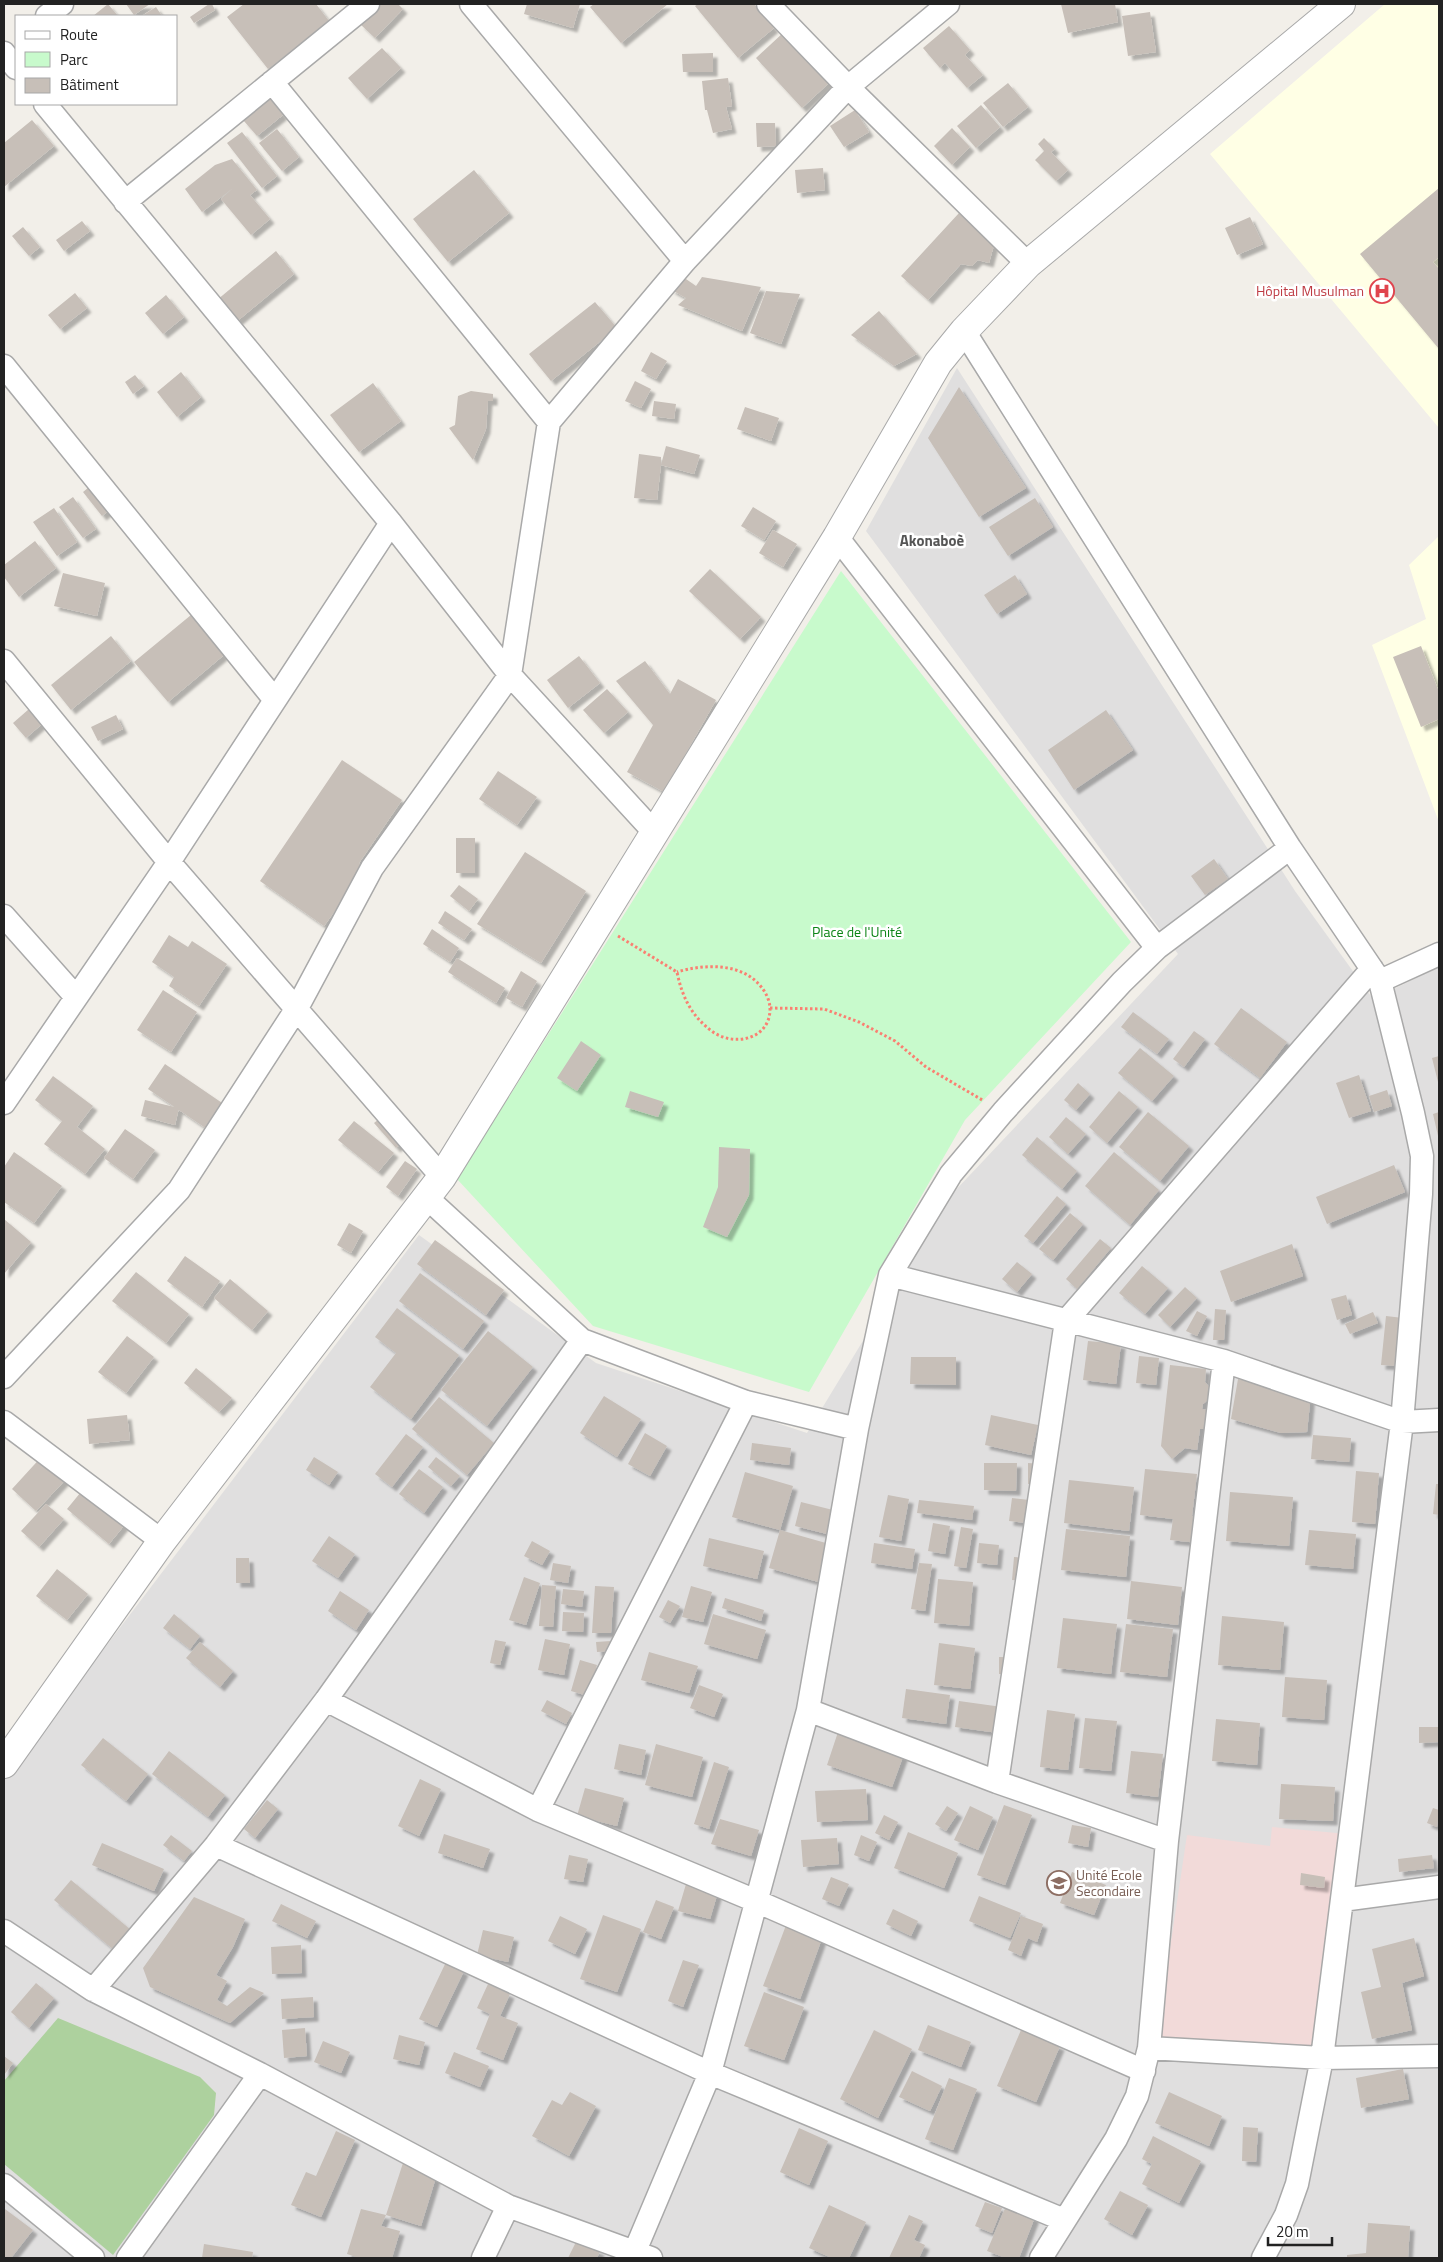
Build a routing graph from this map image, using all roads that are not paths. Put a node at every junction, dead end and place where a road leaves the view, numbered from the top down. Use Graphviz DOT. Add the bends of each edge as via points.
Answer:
graph roads {
  1 [pos="62,4"];
  2 [pos="368,4"];
  3 [pos="471,4"];
  4 [pos="768,4"];
  5 [pos="948,4"];
  6 [pos="1341,4"];
  7 [pos="48,15"];
  8 [pos="15,42"];
  9 [pos="4,52"];
  10 [pos="15,67"];
  11 [pos="272,82"];
  12 [pos="848,86"];
  13 [pos="46,105"];
  14 [pos="125,202"];
  15 [pos="685,261"];
  16 [pos="1028,264"];
  17 [pos="964,331"];
  18 [pos="4,366"];
  19 [pos="549,422"];
  20 [pos="391,522"];
  21 [pos="837,537"];
  22 [pos="4,661"];
  23 [pos="510,675"];
  24 [pos="276,700"];
  25 [pos="655,833"];
  26 [pos="1290,848"];
  27 [pos="169,862"];
  28 [pos="4,916"];
  29 [pos="1157,948"];
  30 [pos="1439,954"];
  31 [pos="1376,975"];
  32 [pos="76,997"];
  33 [pos="297,1008"];
  34 [pos="4,1103"];
  35 [pos="434,1187"];
  36 [pos="890,1276"];
  37 [pos="1066,1321"];
  38 [pos="582,1340"];
  39 [pos="1224,1361"];
  40 [pos="4,1377"];
  41 [pos="746,1402"];
  42 [pos="1439,1420"];
  43 [pos="4,1422"];
  44 [pos="1402,1422"];
  45 [pos="857,1429"];
  46 [pos="162,1541"];
  47 [pos="326,1700"];
  48 [pos="808,1710"];
  49 [pos="4,1764"];
  50 [pos="997,1782"];
  51 [pos="538,1810"];
  52 [pos="1167,1841"];
  53 [pos="216,1845"];
  54 [pos="1439,1887"];
  55 [pos="1342,1900"];
  56 [pos="756,1901"];
  57 [pos="4,1931"];
  58 [pos="93,1990"];
  59 [pos="1149,2048"];
  60 [pos="1439,2056"];
  61 [pos="1322,2058"];
  62 [pos="1144,2071"];
  63 [pos="710,2073"];
  64 [pos="260,2074"];
  65 [pos="4,2185"];
  66 [pos="508,2206"];
  67 [pos="1064,2220"];
  68 [pos="639,2256"];
  69 [pos="93,2258"];
  70 [pos="128,2258"];
  71 [pos="483,2258"];
  72 [pos="1041,2258"];
  73 [pos="1263,2258"];
  1 -- 7 [label="street"];
  2 -- 11 [label="street"];
  3 -- 15 [label="street"];
  4 -- 12 [label="street"];
  5 -- 12 [label="street"];
  6 -- 16 [label="street"];
  8 -- 9 [label="street"];
  9 -- 10 [label="street"];
  11 -- 14 [label="street"];
  11 -- 19 [label="street"];
  12 -- 15 [label="street"];
  12 -- 16 [label="street"];
  13 -- 14 [label="street"];
  14 -- 20 [label="street"];
  15 -- 19 [label="street"];
  16 -- 17 [label="street"];
  17 -- 21 [label="street" via="938,363"];
  17 -- 26 [label="street"];
  18 -- 24 [label="street"];
  19 -- 23 [label="street"];
  20 -- 23 [label="street"];
  20 -- 24 [label="street"];
  21 -- 25 [label="street"];
  21 -- 29 [label="street"];
  22 -- 27 [label="street"];
  23 -- 25 [label="street"];
  23 -- 33 [label="street" via="372,868"];
  24 -- 27 [label="street"];
  25 -- 35 [label="street"];
  26 -- 29 [label="street"];
  26 -- 31 [label="street"];
  27 -- 32 [label="street"];
  27 -- 33 [label="street"];
  28 -- 32 [label="street"];
  29 -- 36 [label="street" via="1002,1112 951,1174"];
  30 -- 31 [label="street"];
  31 -- 37 [label="street"];
  31 -- 44 [label="street" via="1414,1113 1422,1156"];
  32 -- 34 [label="street"];
  33 -- 35 [label="street"];
  33 -- 40 [label="street" via="179,1190"];
  35 -- 38 [label="street"];
  35 -- 46 [label="street"];
  36 -- 37 [label="street"];
  36 -- 45 [label="street"];
  37 -- 39 [label="street"];
  37 -- 50 [label="street"];
  38 -- 41 [label="street"];
  38 -- 47 [label="street"];
  39 -- 44 [label="street"];
  39 -- 52 [label="street"];
  41 -- 45 [label="street"];
  41 -- 51 [label="street"];
  42 -- 44 [label="street"];
  43 -- 46 [label="street"];
  44 -- 55 [label="street"];
  45 -- 48 [label="street"];
  46 -- 49 [label="street"];
  47 -- 51 [label="street"];
  47 -- 53 [label="street"];
  48 -- 50 [label="street"];
  48 -- 56 [label="street"];
  50 -- 52 [label="street"];
  51 -- 56 [label="street"];
  52 -- 59 [label="street"];
  53 -- 58 [label="street"];
  53 -- 63 [label="street"];
  54 -- 55 [label="street"];
  55 -- 61 [label="street"];
  56 -- 62 [label="street"];
  56 -- 63 [label="street"];
  57 -- 58 [label="street"];
  58 -- 64 [label="street"];
  59 -- 61 [label="street"];
  59 -- 62 [label="street"];
  60 -- 61 [label="street"];
  61 -- 73 [label="street" via="1297,2184 1286,2215"];
  62 -- 67 [label="street" via="1137,2096 1116,2139"];
  63 -- 67 [label="street"];
  63 -- 68 [label="street"];
  64 -- 66 [label="street"];
  64 -- 70 [label="street"];
  65 -- 69 [label="street"];
  66 -- 68 [label="street"];
  66 -- 71 [label="street"];
  67 -- 72 [label="street"];
}
